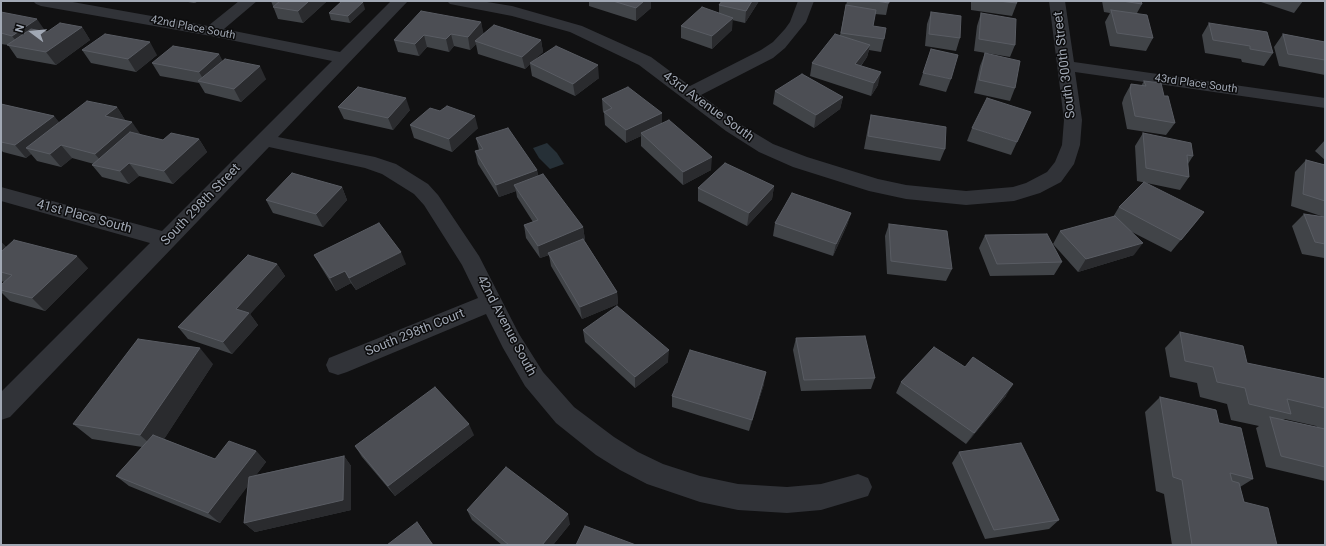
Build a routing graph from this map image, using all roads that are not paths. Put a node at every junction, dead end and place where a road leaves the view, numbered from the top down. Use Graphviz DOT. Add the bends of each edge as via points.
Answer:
graph roads {
  1 [pos="41,1"];
  2 [pos="249,1"];
  3 [pos="400,1"];
  4 [pos="455,1"];
  5 [pos="806,1"];
  6 [pos="1057,1"];
  7 [pos="211,31"];
  8 [pos="344,58"];
  9 [pos="1067,66"];
  10 [pos="688,94"];
  11 [pos="1325,103"];
  12 [pos="264,140"];
  13 [pos="1,194"];
  14 [pos="1014,194"];
  15 [pos="167,240"];
  16 [pos="492,302"];
  17 [pos="338,365"];
  18 [pos="1,409"];
  19 [pos="858,486"];
  1 -- 7 [label="street, 42nd Place South"];
  2 -- 7 [label="street"];
  3 -- 8 [label="street, South 298th Street"];
  4 -- 10 [label="street, 43rd Avenue South" via="532,15 576,29 645,61"];
  5 -- 10 [label="street" via="798,22 779,45 767,54"];
  6 -- 9 [label="street, South 300th Street"];
  7 -- 8 [label="street, 42nd Place South"];
  8 -- 12 [label="street, South 298th Street"];
  9 -- 11 [label="street, 43rd Place South"];
  9 -- 14 [label="street, South 300th Street" via="1073,120 1071,145 1064,164 1054,177"];
  10 -- 14 [label="street, 43rd Avenue South" via="766,148 852,180 933,196 966,198"];
  12 -- 15 [label="street, South 298th Street"];
  12 -- 16 [label="street, 42nd Avenue South" via="368,162 389,169 410,181 431,200 471,262"];
  13 -- 15 [label="street, 41st Place South"];
  15 -- 18 [label="street, South 298th Street"];
  16 -- 17 [label="street, South 298th Court"];
  16 -- 19 [label="street, 42nd Avenue South" via="511,341 534,379 548,396 584,431 629,461 657,475 700,489 738,497 786,500 821,497"];
}
